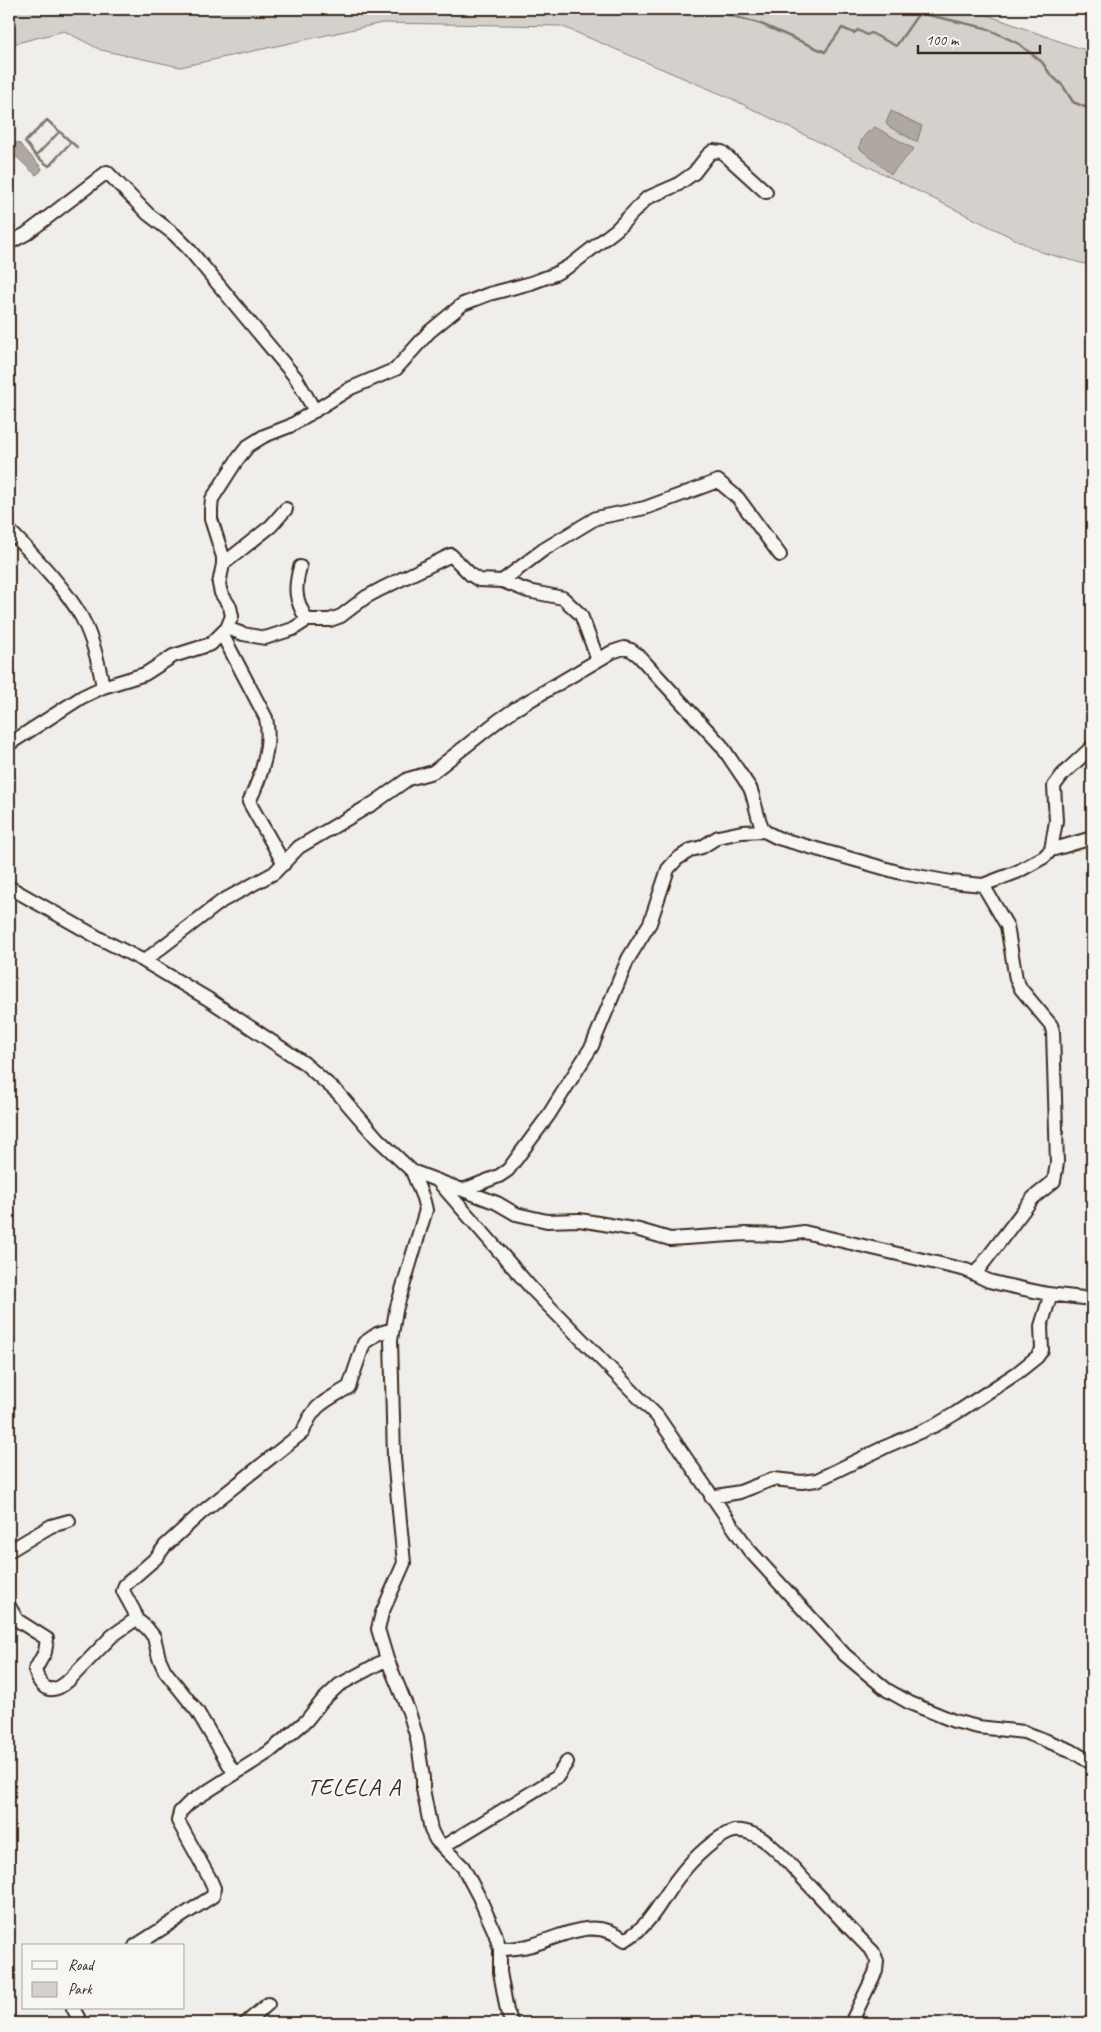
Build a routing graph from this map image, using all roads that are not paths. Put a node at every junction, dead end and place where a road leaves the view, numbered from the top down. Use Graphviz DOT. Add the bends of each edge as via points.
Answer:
graph roads {
  1 [pos="766,192"];
  2 [pos="9,243"];
  3 [pos="315,411"];
  4 [pos="286,510"];
  5 [pos="9,530"];
  6 [pos="780,555"];
  7 [pos="223,564"];
  8 [pos="300,567"];
  9 [pos="502,581"];
  10 [pos="307,620"];
  11 [pos="225,631"];
  12 [pos="598,660"];
  13 [pos="103,687"];
  14 [pos="9,744"];
  15 [pos="1092,747"];
  16 [pos="764,831"];
  17 [pos="1092,838"];
  18 [pos="1051,850"];
  19 [pos="284,864"];
  20 [pos="983,885"];
  21 [pos="9,887"];
  22 [pos="144,961"];
  23 [pos="412,1171"];
  24 [pos="438,1181"];
  25 [pos="463,1190"];
  26 [pos="975,1274"];
  27 [pos="1048,1294"];
  28 [pos="1092,1299"];
  29 [pos="393,1328"];
  30 [pos="712,1497"];
  31 [pos="68,1521"];
  32 [pos="9,1551"];
  33 [pos="9,1606"];
  34 [pos="136,1619"];
  35 [pos="387,1659"];
  36 [pos="567,1762"];
  37 [pos="1092,1763"];
  38 [pos="234,1773"];
  39 [pos="444,1846"];
  40 [pos="138,1944"];
  41 [pos="500,1949"];
  42 [pos="268,2004"];
  43 [pos="74,2010"];
  44 [pos="81,2023"];
  45 [pos="246,2023"];
  46 [pos="512,2023"];
  47 [pos="852,2023"];
  1 -- 3 [label="street" via="722,152 713,150 694,172 677,185 647,198 617,229 571,265 530,283 462,304 429,332 396,369 351,388"];
  2 -- 3 [label="street" via="26,234 107,172 148,214 188,248 296,378"];
  3 -- 7 [label="street" via="248,446 212,499 211,519"];
  4 -- 7 [label="street"];
  5 -- 13 [label="street" via="82,618 98,660"];
  6 -- 9 [label="street" via="738,498 718,482 645,508 596,518 543,550"];
  7 -- 11 [label="street" via="219,584 232,616"];
  8 -- 10 [label="street" via="295,584 296,597"];
  9 -- 10 [label="street" via="479,580 451,555 366,597 341,616 330,620"];
  9 -- 12 [label="street" via="528,591 559,596 570,604 581,615"];
  10 -- 11 [label="street" via="293,629 264,638"];
  11 -- 13 [label="street" via="212,644 174,656 144,674"];
  11 -- 19 [label="street" via="266,718 269,732 268,751 248,802"];
  12 -- 16 [label="street" via="624,648 631,650 658,676 721,745 750,788"];
  12 -- 19 [label="street" via="499,720 433,772 408,779 374,803 299,846"];
  13 -- 14 [label="street"];
  15 -- 18 [label="street" via="1054,786 1056,821"];
  16 -- 20 [label="street" via="778,838 901,873"];
  16 -- 25 [label="street" via="718,837 677,859 668,869 650,923 628,959 592,1046 565,1091 508,1170"];
  17 -- 18 [label="street"];
  18 -- 20 [label="street" via="1017,872"];
  19 -- 22 [label="street" via="274,873 222,901"];
  20 -- 26 [label="street" via="1007,926 1016,980 1053,1032 1057,1164 1054,1181 1033,1198"];
  21 -- 22 [label="street"];
  22 -- 23 [label="street" via="304,1063 338,1093"];
  23 -- 24 [label="street"];
  23 -- 29 [label="street" via="426,1210"];
  24 -- 25 [label="street"];
  24 -- 30 [label="street" via="532,1289 657,1416"];
  25 -- 26 [label="street" via="516,1214 547,1221 592,1222 670,1239 804,1232"];
  26 -- 27 [label="street" via="989,1281"];
  27 -- 28 [label="street"];
  27 -- 30 [label="street" via="1041,1326 1042,1350 1038,1357 956,1413 817,1480 773,1479 740,1492"];
  29 -- 34 [label="street" via="364,1343 349,1388 320,1403 307,1419 303,1432 201,1513 125,1585 123,1591"];
  29 -- 35 [label="street" via="390,1358 394,1458 404,1563 379,1622"];
  30 -- 37 [label="street" via="769,1574 845,1655 887,1690 910,1704 954,1721 1024,1732 1070,1750"];
  31 -- 32 [label="street" via="51,1526"];
  33 -- 34 [label="street" via="17,1620 47,1639 35,1670 42,1683 52,1690 61,1687 112,1636"];
  34 -- 38 [label="street" via="154,1637 165,1671 197,1711"];
  35 -- 38 [label="street" via="339,1685 306,1721 269,1752"];
  35 -- 39 [label="street" via="417,1738 430,1825 436,1840"];
  36 -- 39 [label="street" via="557,1777"];
  38 -- 40 [label="street" via="189,1803 178,1818 210,1879 213,1896"];
  39 -- 41 [label="street" via="470,1880"];
  41 -- 46 [label="street" via="500,1972"];
  41 -- 47 [label="street" via="532,1945 579,1929 613,1932 625,1940 639,1932 651,1919 680,1874 706,1849 726,1834 746,1832 777,1850 873,1952 877,1961 876,1971"];
  42 -- 45 [label="street"];
  43 -- 44 [label="street"];
}
